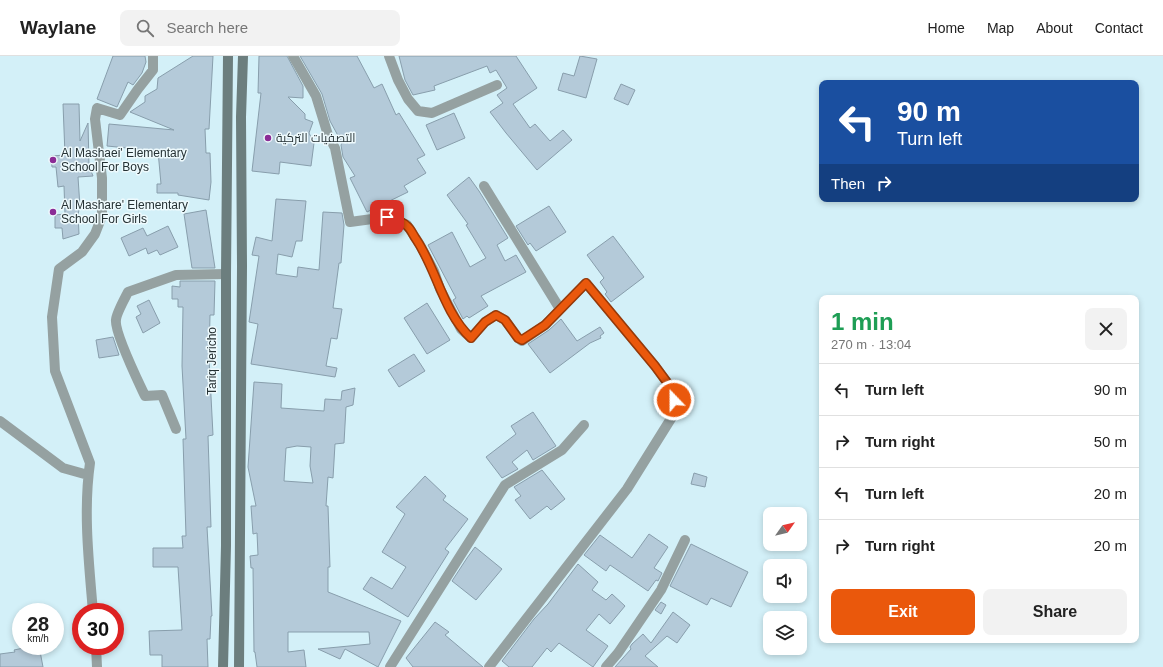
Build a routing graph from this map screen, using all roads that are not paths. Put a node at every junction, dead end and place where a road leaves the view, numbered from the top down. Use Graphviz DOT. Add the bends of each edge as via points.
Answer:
graph roads {
  1 [pos="153,56"];
  2 [pos="228,56"];
  3 [pos="243,56"];
  4 [pos="293,56"];
  5 [pos="389,56"];
  6 [pos="497,85"];
  7 [pos="484,186"];
  8 [pos="226,274"];
  9 [pos="560,309"];
  10 [pos="0,421"];
  11 [pos="584,425"];
  12 [pos="176,429"];
  13 [pos="88,474"];
  14 [pos="685,540"];
  15 [pos="92,603"];
  16 [pos="96,655"];
  17 [pos="97,667"];
  18 [pos="223,667"];
  19 [pos="239,667"];
  20 [pos="390,667"];
  21 [pos="489,667"];
  22 [pos="606,667"];
  1 -- 13 [label="street" via="153,70 120,115 97,108 95,119 102,178 102,216 95,234 82,252 59,269 52,317 55,371 90,463"];
  2 -- 8 [label="main road, Tariq Jericho"];
  3 -- 19 [label="main road"];
  4 -- 9 [label="street" via="316,96 328,136 335,148 350,222 387,217 407,225 424,251 440,289 462,329 471,338 485,322 496,315 505,320 522,340 545,325"];
  5 -- 6 [label="street" via="401,86 418,111 432,113"];
  7 -- 9 [label="street"];
  8 -- 12 [label="street" via="176,275 128,292 116,320 117,330 145,396 162,394"];
  8 -- 18 [label="main road, Tariq Jericho"];
  9 -- 21 [label="street" via="586,283 669,385 674,400 672,417 627,489"];
  10 -- 13 [label="street" via="63,468"];
  11 -- 20 [label="street" via="562,450 505,485"];
  13 -- 15 [label="street" via="86,533"];
  14 -- 22 [label="street" via="661,590"];
  16 -- 17 [label="street"];
}
